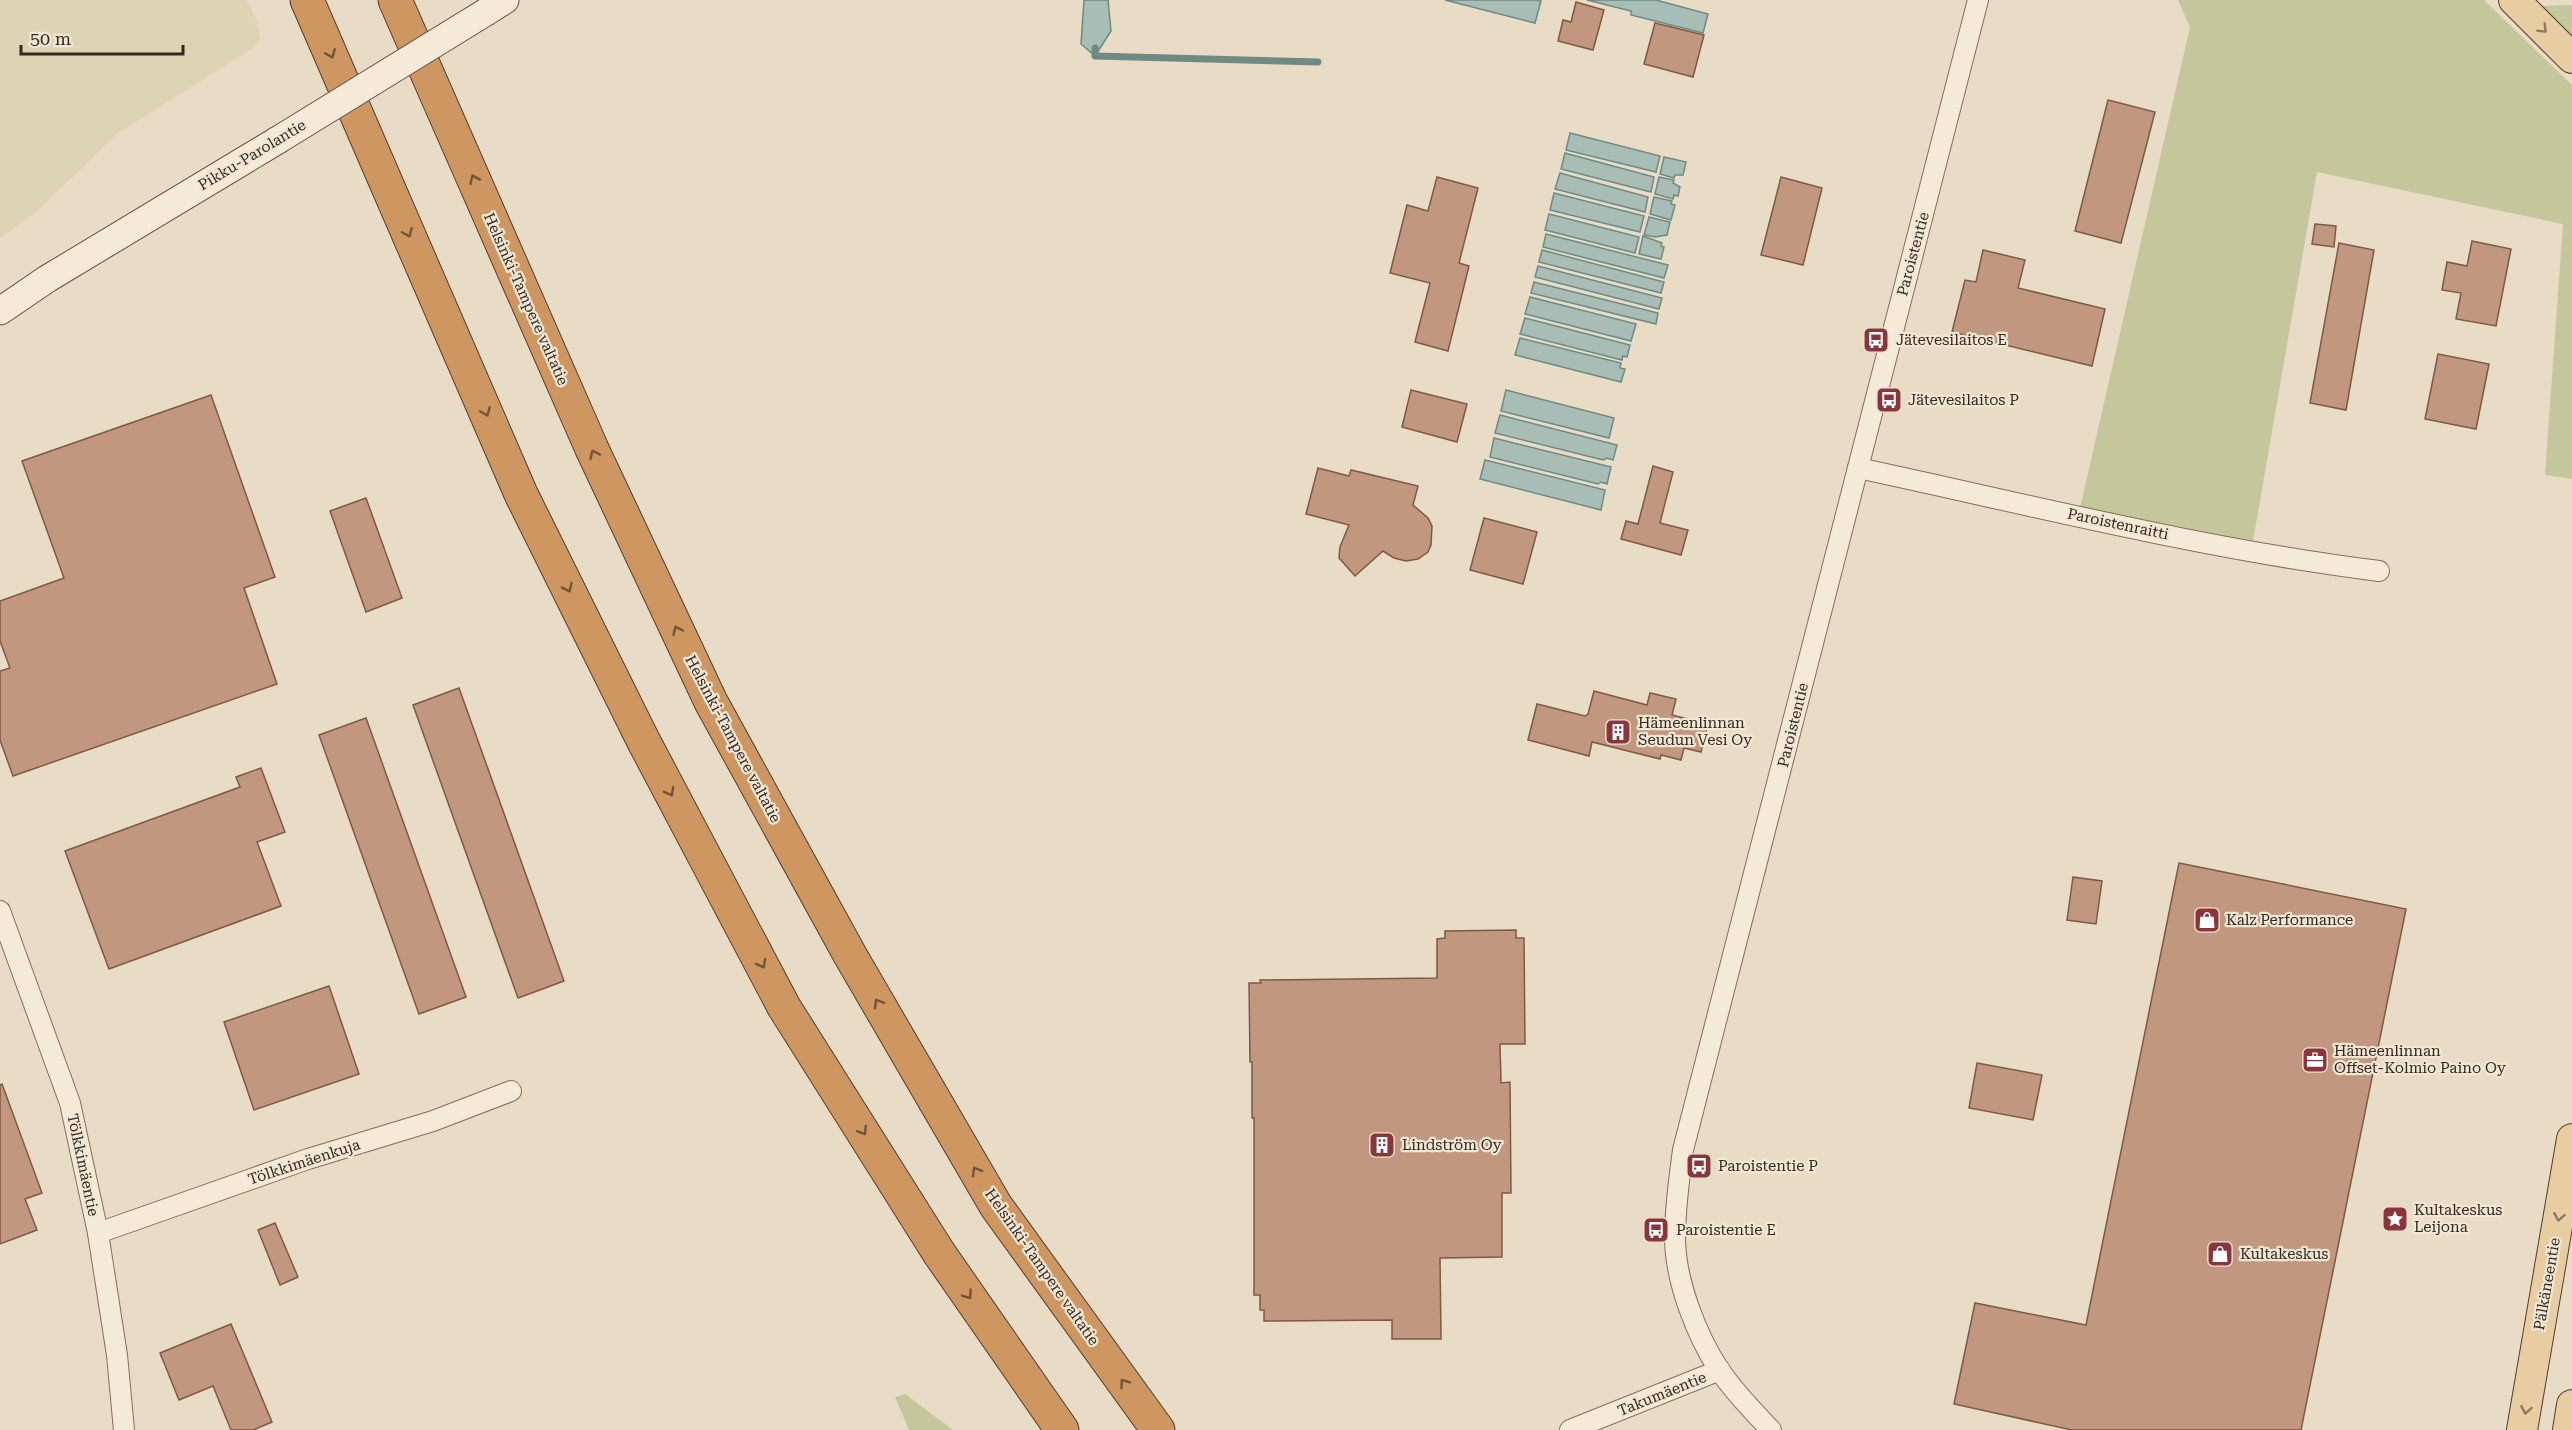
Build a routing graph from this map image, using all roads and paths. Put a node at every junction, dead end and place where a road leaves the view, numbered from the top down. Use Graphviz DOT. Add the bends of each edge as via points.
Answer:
graph roads {
  1 [pos="307,0"];
  2 [pos="395,0"];
  3 [pos="1978,0"];
  4 [pos="2514,0"];
  5 [pos="495,6"];
  6 [pos="2572,58"];
  7 [pos="0,312"];
  8 [pos="1858,468"];
  9 [pos="2379,571"];
  10 [pos="0,911"];
  11 [pos="511,1091"];
  12 [pos="2572,1139"];
  13 [pos="98,1233"];
  14 [pos="1720,1370"];
  15 [pos="2572,1405"];
  16 [pos="124,1430"];
  17 [pos="1062,1430"];
  18 [pos="1158,1430"];
  19 [pos="1570,1430"];
  20 [pos="1771,1430"];
  21 [pos="2522,1430"];
  22 [pos="2568,1430"];
  1 -- 17 [label="highway, one-way" via="521,494 643,741 784,1007 939,1252"];
  18 -- 2 [label="highway, Helsinki-Tampere valtatie, one-way" via="996,1206 850,955 711,702 592,450"];
  3 -- 8 [label="street, Paroistentie"];
  4 -- 6 [label="main road, one-way"];
  5 -- 7 [label="main road, Pikku-Parolantie, bridge" via="47,279"];
  8 -- 9 [label="street, Paroistenraitti" via="2205,543"];
  8 -- 14 [label="street, Paroistentie" via="1683,1150 1675,1239 1679,1275 1689,1306"];
  10 -- 13 [label="street, Tölkkimäentie" via="70,1103"];
  11 -- 13 [label="street, Tölkkimäenkuja" via="433,1121 308,1159"];
  12 -- 21 [label="main road, Pälkäneentie, one-way"];
  13 -- 16 [label="street, Tölkkimäentie"];
  14 -- 19 [label="street, Takumäentie"];
  14 -- 20 [label="street, Paroistentie"];
  15 -- 22 [label="main road"];
}
